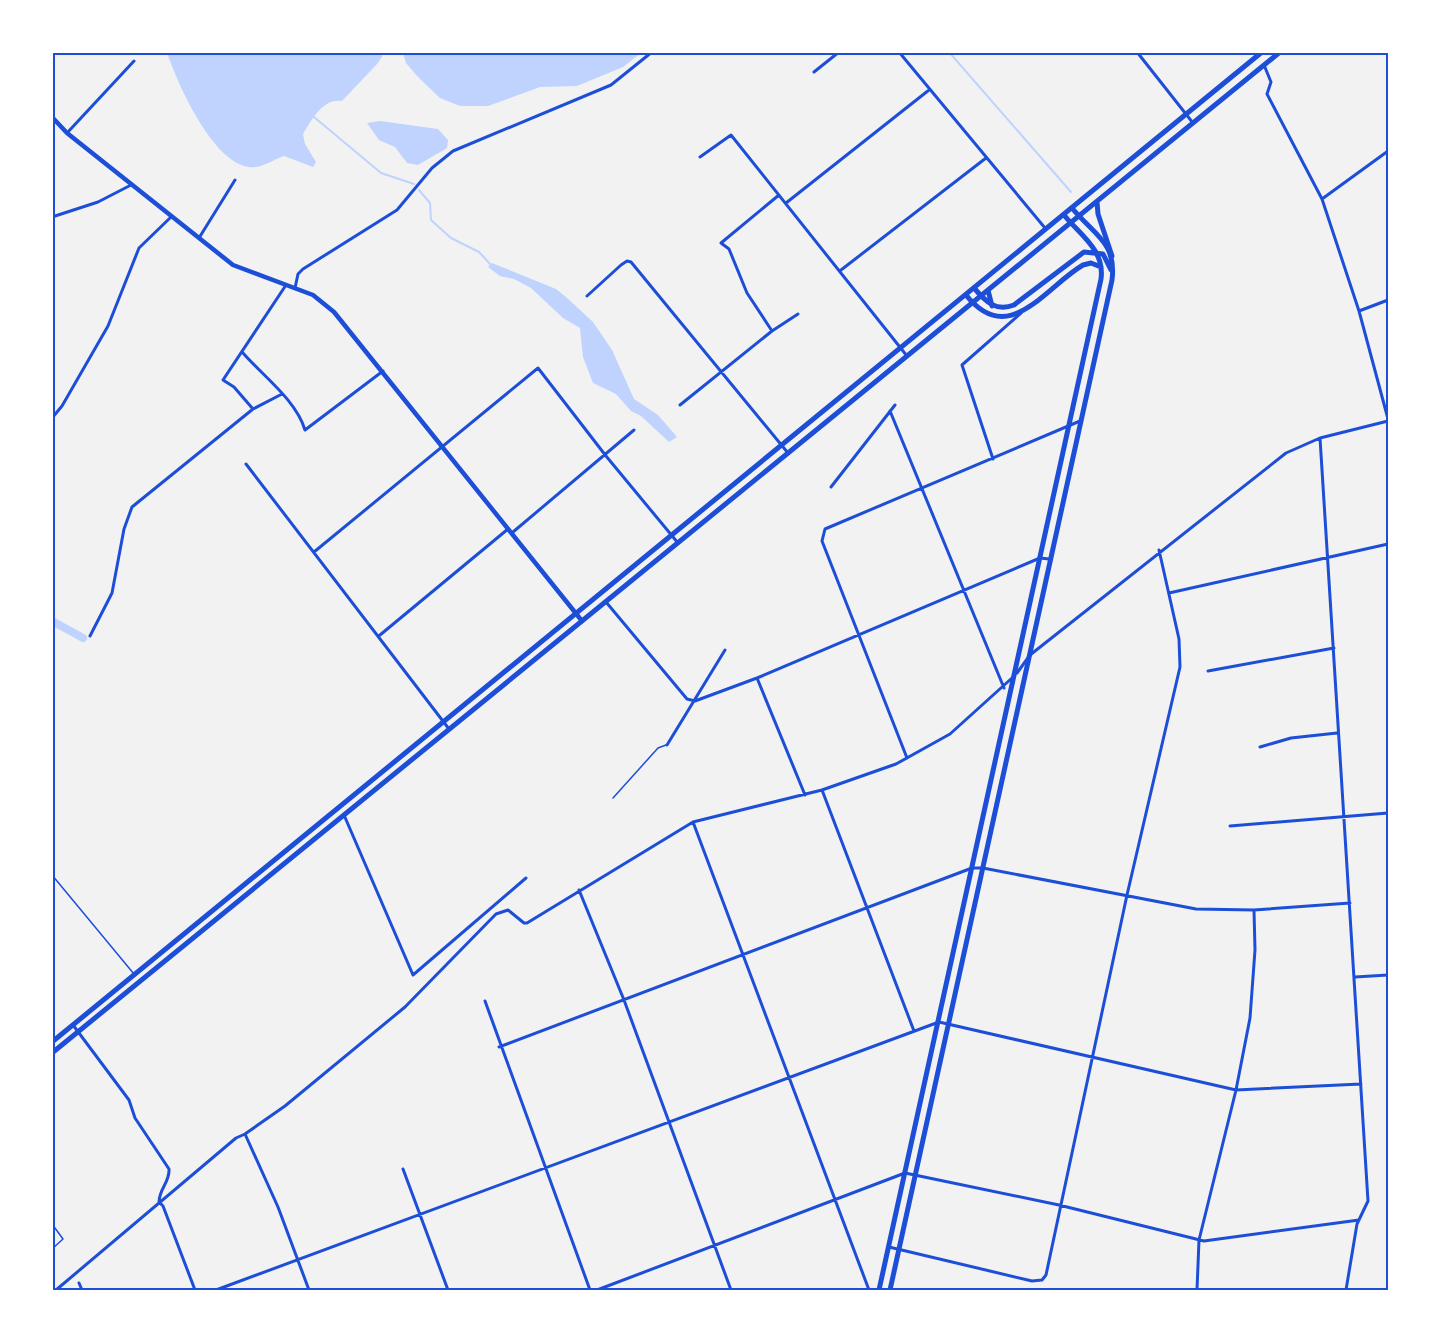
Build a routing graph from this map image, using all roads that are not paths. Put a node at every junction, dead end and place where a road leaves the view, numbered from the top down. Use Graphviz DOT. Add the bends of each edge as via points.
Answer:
graph roads {
  1 [pos="652,52"];
  2 [pos="839,52"];
  3 [pos="899,52"];
  4 [pos="1137,52"];
  5 [pos="1262,52"];
  6 [pos="1280,53"];
  7 [pos="134,61"];
  8 [pos="1264,65"];
  9 [pos="814,72"];
  10 [pos="929,90"];
  11 [pos="1186,115"];
  12 [pos="54,120"];
  13 [pos="1194,123"];
  14 [pos="67,132"];
  15 [pos="1389,151"];
  16 [pos="700,157"];
  17 [pos="986,158"];
  18 [pos="235,180"];
  19 [pos="133,184"];
  20 [pos="779,195"];
  21 [pos="1322,200"];
  22 [pos="1097,202"];
  23 [pos="786,203"];
  24 [pos="1072,208"];
  25 [pos="1064,215"];
  26 [pos="1079,216"];
  27 [pos="52,217"];
  28 [pos="171,217"];
  29 [pos="1070,223"];
  30 [pos="1046,230"];
  31 [pos="198,238"];
  32 [pos="1096,252"];
  33 [pos="1112,256"];
  34 [pos="1101,267"];
  35 [pos="841,270"];
  36 [pos="1112,280"];
  37 [pos="286,285"];
  38 [pos="295,288"];
  39 [pos="974,288"];
  40 [pos="988,290"];
  41 [pos="966,294"];
  42 [pos="587,296"];
  43 [pos="981,296"];
  44 [pos="1389,300"];
  45 [pos="973,303"];
  46 [pos="992,306"];
  47 [pos="1359,311"];
  48 [pos="1022,312"];
  49 [pos="798,314"];
  50 [pos="772,331"];
  51 [pos="901,348"];
  52 [pos="243,353"];
  53 [pos="907,356"];
  54 [pos="382,371"];
  55 [pos="721,372"];
  56 [pos="282,394"];
  57 [pos="680,405"];
  58 [pos="895,405"];
  59 [pos="253,409"];
  60 [pos="890,411"];
  61 [pos="52,418"];
  62 [pos="1389,420"];
  63 [pos="1082,421"];
  64 [pos="1070,424"];
  65 [pos="634,430"];
  66 [pos="1320,438"];
  67 [pos="443,446"];
  68 [pos="782,446"];
  69 [pos="788,453"];
  70 [pos="606,456"];
  71 [pos="993,459"];
  72 [pos="246,464"];
  73 [pos="831,487"];
  74 [pos="922,488"];
  75 [pos="511,530"];
  76 [pos="672,535"];
  77 [pos="678,543"];
  78 [pos="1389,544"];
  79 [pos="1159,550"];
  80 [pos="314,552"];
  81 [pos="1326,556"];
  82 [pos="1040,558"];
  83 [pos="1051,559"];
  84 [pos="965,590"];
  85 [pos="1169,593"];
  86 [pos="606,602"];
  87 [pos="576,614"];
  88 [pos="582,621"];
  89 [pos="380,635"];
  90 [pos="859,635"];
  91 [pos="90,636"];
  92 [pos="1334,648"];
  93 [pos="725,650"];
  94 [pos="1030,655"];
  95 [pos="1208,671"];
  96 [pos="1016,675"];
  97 [pos="757,678"];
  98 [pos="1004,688"];
  99 [pos="694,701"];
  100 [pos="444,722"];
  101 [pos="449,729"];
  102 [pos="1338,733"];
  103 [pos="667,745"];
  104 [pos="1260,747"];
  105 [pos="907,758"];
  106 [pos="392,764"];
  107 [pos="398,771"];
  108 [pos="822,790"];
  109 [pos="805,795"];
  110 [pos="613,798"];
  111 [pos="1389,813"];
  112 [pos="344,815"];
  113 [pos="1343,816"];
  114 [pos="693,822"];
  115 [pos="1230,825"];
  116 [pos="282,854"];
  117 [pos="288,861"];
  118 [pos="983,867"];
  119 [pos="972,868"];
  120 [pos="52,875"];
  121 [pos="526,878"];
  122 [pos="579,890"];
  123 [pos="1127,895"];
  124 [pos="1350,903"];
  125 [pos="868,908"];
  126 [pos="1254,910"];
  127 [pos="745,954"];
  128 [pos="135,974"];
  129 [pos="1389,975"];
  130 [pos="1355,977"];
  131 [pos="624,1000"];
  132 [pos="485,1001"];
  133 [pos="939,1022"];
  134 [pos="949,1024"];
  135 [pos="73,1025"];
  136 [pos="914,1031"];
  137 [pos="78,1032"];
  138 [pos="52,1042"];
  139 [pos="499,1047"];
  140 [pos="52,1053"];
  141 [pos="1091,1058"];
  142 [pos="927,1074"];
  143 [pos="937,1077"];
  144 [pos="790,1078"];
  145 [pos="1361,1084"];
  146 [pos="1236,1090"];
  147 [pos="668,1122"];
  148 [pos="245,1134"];
  149 [pos="545,1168"];
  150 [pos="403,1169"];
  151 [pos="905,1173"];
  152 [pos="916,1175"];
  153 [pos="836,1200"];
  154 [pos="159,1202"];
  155 [pos="1059,1205"];
  156 [pos="420,1215"];
  157 [pos="1359,1220"];
  158 [pos="52,1224"];
  159 [pos="1199,1240"];
  160 [pos="714,1246"];
  161 [pos="889,1247"];
  162 [pos="52,1249"];
  163 [pos="899,1250"];
  164 [pos="298,1260"];
  165 [pos="79,1283"];
  166 [pos="56,1290"];
  167 [pos="82,1290"];
  168 [pos="195,1290"];
  169 [pos="216,1290"];
  170 [pos="309,1290"];
  171 [pos="448,1290"];
  172 [pos="590,1290"];
  173 [pos="597,1290"];
  174 [pos="731,1290"];
  175 [pos="869,1290"];
  176 [pos="879,1290"];
  177 [pos="890,1290"];
  178 [pos="1197,1290"];
  179 [pos="1346,1290"];
  1 -- 38 [label="street" via="611,85 453,151 432,168 397,210 303,269"];
  2 -- 9 [label="street"];
  3 -- 10 [label="street"];
  4 -- 11 [label="street"];
  5 -- 11 [label="main road"];
  6 -- 8 [label="main road"];
  7 -- 14 [label="street"];
  8 -- 13 [label="main road"];
  8 -- 21 [label="street" via="1271,82 1267,94"];
  10 -- 17 [label="street"];
  10 -- 23 [label="street"];
  11 -- 13 [label="street"];
  11 -- 24 [label="main road"];
  12 -- 14 [label="main road"];
  13 -- 22 [label="main road"];
  14 -- 19 [label="main road"];
  15 -- 21 [label="street"];
  16 -- 20 [label="street" via="731,135"];
  17 -- 30 [label="street"];
  17 -- 35 [label="street"];
  18 -- 31 [label="street"];
  19 -- 27 [label="street" via="98,202"];
  19 -- 28 [label="main road"];
  20 -- 23 [label="street"];
  20 -- 50 [label="street" via="721,243 729,249 747,293"];
  21 -- 47 [label="street"];
  22 -- 26 [label="main road"];
  22 -- 33 [label="main road"];
  23 -- 35 [label="street"];
  24 -- 25 [label="main road"];
  24 -- 26 [label="main road"];
  25 -- 29 [label="main road"];
  25 -- 30 [label="main road"];
  26 -- 29 [label="main road"];
  26 -- 33 [label="main road" via="1098,233"];
  28 -- 31 [label="main road"];
  28 -- 61 [label="street" via="139,248 108,326"];
  29 -- 32 [label="main road"];
  29 -- 40 [label="main road"];
  30 -- 39 [label="main road"];
  31 -- 37 [label="main road" via="233,265"];
  32 -- 34 [label="main road"];
  32 -- 36 [label="main road" via="1108,260"];
  32 -- 46 [label="main road" via="1080,253 1014,305"];
  33 -- 36 [label="main road"];
  34 -- 48 [label="main road" via="1090,263 1079,266"];
  34 -- 64 [label="main road"];
  35 -- 51 [label="street"];
  36 -- 63 [label="main road"];
  37 -- 38 [label="main road"];
  37 -- 52 [label="street"];
  38 -- 54 [label="main road" via="313,294 333,312"];
  39 -- 41 [label="main road"];
  39 -- 43 [label="main road"];
  40 -- 43 [label="main road"];
  40 -- 46 [label="main road"];
  41 -- 45 [label="main road"];
  41 -- 51 [label="main road"];
  42 -- 55 [label="street" via="621,265 631,262"];
  43 -- 45 [label="main road"];
  43 -- 46 [label="main road"];
  44 -- 47 [label="street"];
  45 -- 48 [label="main road" via="999,316"];
  45 -- 53 [label="main road"];
  47 -- 62 [label="street"];
  48 -- 71 [label="street" via="962,365"];
  49 -- 50 [label="street"];
  50 -- 55 [label="street"];
  51 -- 53 [label="street"];
  51 -- 68 [label="main road"];
  52 -- 56 [label="street"];
  52 -- 59 [label="street" via="223,380"];
  53 -- 69 [label="main road"];
  54 -- 56 [label="street" via="305,430"];
  54 -- 67 [label="main road"];
  55 -- 57 [label="street"];
  55 -- 68 [label="street"];
  56 -- 59 [label="street"];
  58 -- 60 [label="street"];
  59 -- 91 [label="street" via="132,507 112,593"];
  60 -- 73 [label="street"];
  60 -- 74 [label="street"];
  62 -- 66 [label="street"];
  63 -- 64 [label="street"];
  63 -- 83 [label="main road"];
  64 -- 71 [label="street"];
  64 -- 82 [label="main road"];
  65 -- 70 [label="street"];
  66 -- 79 [label="street" via="1286,453"];
  66 -- 81 [label="street"];
  67 -- 70 [label="street" via="538,368"];
  67 -- 75 [label="main road"];
  67 -- 80 [label="street"];
  68 -- 69 [label="street"];
  68 -- 76 [label="main road"];
  69 -- 77 [label="main road"];
  70 -- 75 [label="street"];
  70 -- 76 [label="street"];
  71 -- 74 [label="street"];
  72 -- 80 [label="street"];
  74 -- 84 [label="street"];
  74 -- 90 [label="street" via="828,526 823,532 822,541"];
  75 -- 87 [label="main road"];
  75 -- 89 [label="street"];
  76 -- 77 [label="street"];
  76 -- 87 [label="main road"];
  77 -- 86 [label="main road"];
  78 -- 81 [label="street"];
  79 -- 85 [label="street"];
  79 -- 94 [label="street"];
  80 -- 89 [label="street"];
  81 -- 85 [label="street"];
  81 -- 92 [label="street"];
  82 -- 83 [label="street"];
  82 -- 84 [label="street"];
  82 -- 96 [label="main road"];
  83 -- 94 [label="main road"];
  84 -- 90 [label="street"];
  84 -- 98 [label="street"];
  85 -- 123 [label="street" via="1181,662"];
  86 -- 88 [label="main road"];
  86 -- 99 [label="street" via="687,699"];
  87 -- 88 [label="main road"];
  87 -- 100 [label="main road"];
  88 -- 101 [label="main road"];
  89 -- 100 [label="street"];
  90 -- 97 [label="street"];
  90 -- 105 [label="street"];
  92 -- 95 [label="street"];
  92 -- 102 [label="street"];
  93 -- 99 [label="street"];
  94 -- 96 [label="street"];
  94 -- 118 [label="main road"];
  96 -- 98 [label="street"];
  96 -- 119 [label="main road"];
  97 -- 99 [label="street"];
  97 -- 109 [label="street"];
  98 -- 105 [label="street" via="950,734"];
  99 -- 103 [label="street"];
  100 -- 101 [label="street"];
  100 -- 106 [label="main road"];
  101 -- 107 [label="main road"];
  102 -- 104 [label="street" via="1291,738"];
  102 -- 113 [label="street"];
  103 -- 110 [label="lane" via="658,747"];
  105 -- 108 [label="street"];
  106 -- 107 [label="main road"];
  106 -- 116 [label="main road"];
  107 -- 112 [label="main road"];
  108 -- 109 [label="street"];
  108 -- 125 [label="street"];
  109 -- 114 [label="street"];
  111 -- 113 [label="street"];
  112 -- 117 [label="main road"];
  112 -- 121 [label="street" via="413,975"];
  113 -- 115 [label="street"];
  113 -- 124 [label="street"];
  114 -- 122 [label="street"];
  114 -- 127 [label="street"];
  116 -- 117 [label="main road"];
  116 -- 128 [label="main road"];
  117 -- 137 [label="main road"];
  118 -- 119 [label="street"];
  118 -- 123 [label="street"];
  118 -- 134 [label="main road"];
  119 -- 125 [label="street"];
  119 -- 133 [label="main road"];
  120 -- 128 [label="lane"];
  122 -- 131 [label="street"];
  122 -- 148 [label="street" via="531,921 524,923 508,910 496,914 405,1007"];
  123 -- 126 [label="street" via="1192,908"];
  123 -- 141 [label="street"];
  124 -- 126 [label="street"];
  124 -- 130 [label="street"];
  125 -- 127 [label="street"];
  125 -- 136 [label="street"];
  126 -- 146 [label="street" via="1252,1005"];
  127 -- 131 [label="street"];
  127 -- 144 [label="street"];
  128 -- 135 [label="main road"];
  129 -- 130 [label="street"];
  130 -- 145 [label="street"];
  131 -- 139 [label="street"];
  131 -- 147 [label="street"];
  132 -- 139 [label="street"];
  133 -- 134 [label="street"];
  133 -- 136 [label="street"];
  133 -- 142 [label="main road"];
  134 -- 141 [label="street"];
  134 -- 143 [label="main road"];
  135 -- 137 [label="street"];
  135 -- 138 [label="main road"];
  136 -- 144 [label="street"];
  137 -- 140 [label="main road"];
  137 -- 154 [label="street" via="129,1100 135,1118 169,1169"];
  139 -- 149 [label="street"];
  141 -- 146 [label="street"];
  141 -- 155 [label="street"];
  142 -- 143 [label="main road"];
  142 -- 151 [label="main road"];
  143 -- 152 [label="main road"];
  144 -- 147 [label="street"];
  144 -- 153 [label="street"];
  145 -- 146 [label="street"];
  145 -- 157 [label="street" via="1368,1201"];
  146 -- 159 [label="street"];
  147 -- 149 [label="street"];
  147 -- 160 [label="street"];
  148 -- 154 [label="street"];
  148 -- 164 [label="street"];
  149 -- 156 [label="street"];
  149 -- 172 [label="street"];
  150 -- 156 [label="street"];
  151 -- 152 [label="street"];
  151 -- 153 [label="street"];
  151 -- 161 [label="main road"];
  152 -- 155 [label="street"];
  152 -- 163 [label="main road"];
  153 -- 160 [label="street"];
  153 -- 175 [label="street"];
  154 -- 166 [label="street"];
  154 -- 168 [label="street"];
  155 -- 159 [label="street"];
  155 -- 163 [label="street" via="1044,1278 1032,1281"];
  156 -- 164 [label="street"];
  156 -- 171 [label="street"];
  157 -- 159 [label="street"];
  157 -- 179 [label="street"];
  158 -- 162 [label="lane" via="63,1239"];
  159 -- 178 [label="street"];
  160 -- 173 [label="street"];
  160 -- 174 [label="street"];
  161 -- 163 [label="street"];
  161 -- 176 [label="main road"];
  163 -- 177 [label="main road"];
  164 -- 169 [label="street"];
  164 -- 170 [label="street"];
  165 -- 167 [label="street"];
}
